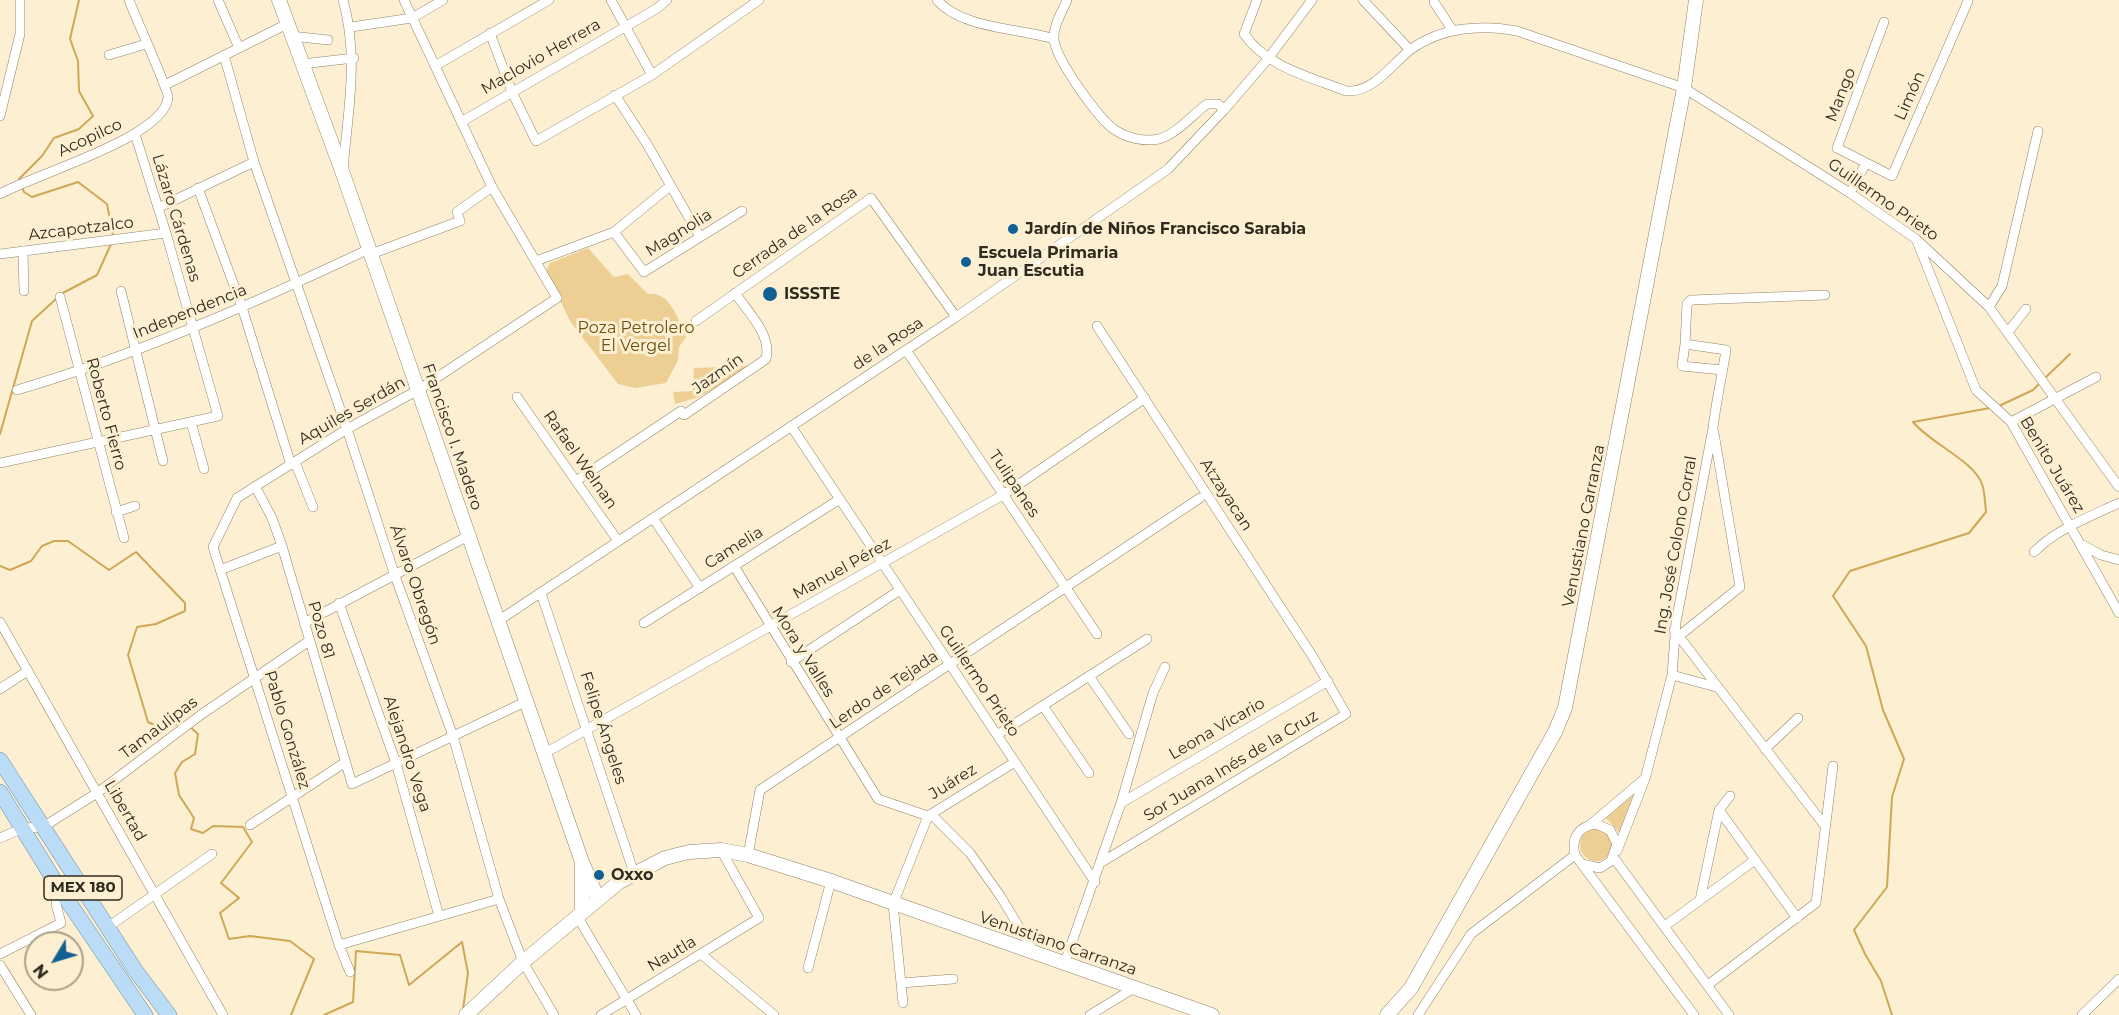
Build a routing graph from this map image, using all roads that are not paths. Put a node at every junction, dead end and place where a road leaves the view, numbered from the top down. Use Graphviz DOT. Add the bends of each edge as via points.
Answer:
graph roads {
  1 [pos="20,0"];
  2 [pos="129,0"];
  3 [pos="218,0"];
  4 [pos="279,0"];
  5 [pos="343,0"];
  6 [pos="404,0"];
  7 [pos="444,0"];
  8 [pos="549,0"];
  9 [pos="611,0"];
  10 [pos="667,0"];
  11 [pos="759,0"];
  12 [pos="937,0"];
  13 [pos="1067,0"];
  14 [pos="1257,0"];
  15 [pos="1311,0"];
  16 [pos="1363,0"];
  17 [pos="1696,0"];
  18 [pos="1968,1"];
  19 [pos="1434,2"];
  20 [pos="412,18"];
  21 [pos="1884,22"];
  22 [pos="351,27"];
  23 [pos="624,27"];
  24 [pos="289,30"];
  25 [pos="1453,31"];
  26 [pos="490,33"];
  27 [pos="1054,39"];
  28 [pos="328,40"];
  29 [pos="146,44"];
  30 [pos="239,48"];
  31 [pos="1410,50"];
  32 [pos="109,55"];
  33 [pos="224,55"];
  34 [pos="354,58"];
  35 [pos="1268,60"];
  36 [pos="302,64"];
  37 [pos="435,66"];
  38 [pos="652,75"];
  39 [pos="165,85"];
  40 [pos="1684,88"];
  41 [pos="512,92"];
  42 [pos="615,95"];
  43 [pos="1224,110"];
  44 [pos="0,116"];
  45 [pos="461,122"];
  46 [pos="2038,131"];
  47 [pos="135,134"];
  48 [pos="254,162"];
  49 [pos="1866,163"];
  50 [pos="342,171"];
  51 [pos="492,187"];
  52 [pos="669,187"];
  53 [pos="198,188"];
  54 [pos="1850,193"];
  55 [pos="0,194"];
  56 [pos="158,208"];
  57 [pos="742,211"];
  58 [pos="614,232"];
  59 [pos="166,233"];
  60 [pos="700,237"];
  61 [pos="1916,239"];
  62 [pos="23,251"];
  63 [pos="370,252"];
  64 [pos="0,254"];
  65 [pos="536,261"];
  66 [pos="296,284"];
  67 [pos="24,291"];
  68 [pos="121,291"];
  69 [pos="735,293"];
  70 [pos="1825,295"];
  71 [pos="60,297"];
  72 [pos="242,307"];
  73 [pos="1989,307"];
  74 [pos="2026,309"];
  75 [pos="956,317"];
  76 [pos="696,321"];
  77 [pos="1097,326"];
  78 [pos="194,328"];
  79 [pos="2008,332"];
  80 [pos="1685,344"];
  81 [pos="136,350"];
  82 [pos="906,350"];
  83 [pos="1722,370"];
  84 [pos="80,371"];
  85 [pos="2097,377"];
  86 [pos="17,390"];
  87 [pos="418,390"];
  88 [pos="517,397"];
  89 [pos="1145,398"];
  90 [pos="2053,399"];
  91 [pos="191,422"];
  92 [pos="2011,422"];
  93 [pos="791,426"];
  94 [pos="1713,428"];
  95 [pos="347,429"];
  96 [pos="156,430"];
  97 [pos="99,442"];
  98 [pos="162,461"];
  99 [pos="0,463"];
  100 [pos="293,463"];
  101 [pos="204,469"];
  102 [pos="576,481"];
  103 [pos="255,486"];
  104 [pos="2119,487"];
  105 [pos="1003,495"];
  106 [pos="237,498"];
  107 [pos="1200,498"];
  108 [pos="840,499"];
  109 [pos="2119,503"];
  110 [pos="135,506"];
  111 [pos="314,507"];
  112 [pos="116,512"];
  113 [pos="653,518"];
  114 [pos="2071,526"];
  115 [pos="468,536"];
  116 [pos="124,538"];
  117 [pos="618,541"];
  118 [pos="2083,545"];
  119 [pos="282,546"];
  120 [pos="2034,552"];
  121 [pos="2119,560"];
  122 [pos="882,563"];
  123 [pos="734,566"];
  124 [pos="220,570"];
  125 [pos="394,573"];
  126 [pos="700,588"];
  127 [pos="1065,588"];
  128 [pos="900,590"];
  129 [pos="541,593"];
  130 [pos="339,603"];
  131 [pos="2119,613"];
  132 [pos="498,621"];
  133 [pos="0,622"];
  134 [pos="304,623"];
  135 [pos="644,623"];
  136 [pos="770,627"];
  137 [pos="1677,633"];
  138 [pos="1096,634"];
  139 [pos="1148,639"];
  140 [pos="309,641"];
  141 [pos="791,662"];
  142 [pos="950,664"];
  143 [pos="1166,667"];
  144 [pos="26,672"];
  145 [pos="1672,675"];
  146 [pos="1089,676"];
  147 [pos="256,678"];
  148 [pos="1328,681"];
  149 [pos="1716,687"];
  150 [pos="0,689"];
  151 [pos="527,701"];
  152 [pos="1043,706"];
  153 [pos="1798,717"];
  154 [pos="588,729"];
  155 [pos="1129,734"];
  156 [pos="997,735"];
  157 [pos="453,736"];
  158 [pos="838,738"];
  159 [pos="1765,749"];
  160 [pos="545,753"];
  161 [pos="0,759"];
  162 [pos="344,762"];
  163 [pos="1015,762"];
  164 [pos="396,763"];
  165 [pos="1833,766"];
  166 [pos="1089,773"];
  167 [pos="1645,779"];
  168 [pos="0,792"];
  169 [pos="97,793"];
  170 [pos="292,796"];
  171 [pos="1730,796"];
  172 [pos="1121,803"];
  173 [pos="1719,810"];
  174 [pos="929,815"];
  175 [pos="250,825"];
  176 [pos="1590,825"];
  177 [pos="1825,826"];
  178 [pos="43,827"];
  179 [pos="23,828"];
  180 [pos="0,838"];
  181 [pos="721,850"];
  182 [pos="212,854"];
  183 [pos="1616,854"];
  184 [pos="748,855"];
  185 [pos="1575,855"];
  186 [pos="1755,860"];
  187 [pos="582,862"];
  188 [pos="1102,862"];
  189 [pos="1582,864"];
  190 [pos="634,873"];
  191 [pos="831,881"];
  192 [pos="1095,882"];
  193 [pos="59,888"];
  194 [pos="155,894"];
  195 [pos="597,897"];
  196 [pos="499,899"];
  197 [pos="1700,900"];
  198 [pos="893,904"];
  199 [pos="580,914"];
  200 [pos="439,916"];
  201 [pos="1797,918"];
  202 [pos="1666,925"];
  203 [pos="108,927"];
  204 [pos="339,945"];
  205 [pos="1034,952"];
  206 [pos="0,954"];
  207 [pos="701,954"];
  208 [pos="523,962"];
  209 [pos="1065,962"];
  210 [pos="0,965"];
  211 [pos="808,968"];
  212 [pos="350,972"];
  213 [pos="953,979"];
  214 [pos="2119,979"];
  215 [pos="901,983"];
  216 [pos="1709,984"];
  217 [pos="1134,988"];
  218 [pos="627,999"];
  219 [pos="903,1003"];
  220 [pos="31,1015"];
  221 [pos="146,1015"];
  222 [pos="169,1015"];
  223 [pos="223,1015"];
  224 [pos="466,1015"];
  225 [pos="554,1015"];
  226 [pos="601,1015"];
  227 [pos="636,1015"];
  228 [pos="774,1015"];
  229 [pos="1090,1015"];
  230 [pos="1212,1015"];
  231 [pos="1387,1015"];
  232 [pos="1418,1015"];
  233 [pos="1694,1015"];
  234 [pos="1729,1015"];
  235 [pos="2082,1015"];
  1 -- 44 [label="street" via="20,34"];
  2 -- 29 [label="street"];
  3 -- 30 [label="street"];
  4 -- 24 [label="main road, Francisco I. Madero"];
  5 -- 22 [label="street"];
  6 -- 20 [label="street"];
  7 -- 20 [label="street"];
  8 -- 26 [label="street"];
  9 -- 23 [label="street"];
  10 -- 23 [label="street, Maclovio Herrera"];
  11 -- 38 [label="street"];
  12 -- 27 [label="street" via="945,10 963,19"];
  13 -- 27 [label="street"];
  14 -- 35 [label="street" via="1244,34"];
  15 -- 35 [label="street, de la Rosa"];
  16 -- 31 [label="street"];
  17 -- 40 [label="main road, Venustiano Carranza"];
  18 -- 49 [label="street, Limón" via="1892,176"];
  19 -- 25 [label="street"];
  20 -- 22 [label="street"];
  20 -- 37 [label="street"];
  21 -- 49 [label="street, Mango" via="1837,148"];
  22 -- 34 [label="street"];
  23 -- 38 [label="street"];
  23 -- 41 [label="street, Maclovio Herrera"];
  24 -- 28 [label="street"];
  24 -- 30 [label="street"];
  24 -- 36 [label="main road, Francisco I. Madero"];
  25 -- 31 [label="street, Guillermo Prieto"];
  25 -- 40 [label="street, Guillermo Prieto" via="1489,26 1517,31"];
  26 -- 37 [label="street"];
  26 -- 41 [label="street"];
  27 -- 43 [label="street" via="1059,56 1097,112 1126,136 1160,138 1173,133 1207,104 1218,104"];
  29 -- 32 [label="street"];
  29 -- 39 [label="street"];
  30 -- 33 [label="street"];
  31 -- 35 [label="street, Guillermo Prieto" via="1359,92 1346,92"];
  33 -- 39 [label="street"];
  33 -- 48 [label="street, Álvaro Obregón"];
  34 -- 36 [label="street"];
  34 -- 50 [label="street"];
  35 -- 43 [label="street, de la Rosa"];
  36 -- 50 [label="main road, Francisco I. Madero"];
  37 -- 45 [label="street"];
  38 -- 42 [label="street"];
  39 -- 47 [label="street, Acopilco" via="169,96 166,107"];
  40 -- 54 [label="street, Guillermo Prieto"];
  40 -- 231 [label="main road, Venustiano Carranza" via="1565,708 1411,987"];
  41 -- 42 [label="street" via="536,141"];
  41 -- 45 [label="street, Maclovio Herrera"];
  42 -- 52 [label="street"];
  43 -- 75 [label="street, de la Rosa" via="1168,170"];
  45 -- 51 [label="street"];
  46 -- 73 [label="street" via="2002,286"];
  47 -- 55 [label="street, Acopilco" via="75,164 20,182"];
  47 -- 56 [label="street, Lázaro Cárdenas"];
  48 -- 53 [label="street"];
  48 -- 66 [label="street, Álvaro Obregón"];
  49 -- 54 [label="street"];
  50 -- 63 [label="main road, Francisco I. Madero"];
  51 -- 63 [label="street, Independencia" via="457,212 460,221"];
  51 -- 65 [label="street"];
  52 -- 58 [label="street"];
  52 -- 60 [label="street"];
  53 -- 56 [label="street"];
  53 -- 72 [label="street"];
  54 -- 61 [label="street, Guillermo Prieto"];
  56 -- 59 [label="street, Lázaro Cárdenas"];
  57 -- 60 [label="street, Magnolia"];
  58 -- 60 [label="street, Magnolia" via="644,272"];
  58 -- 65 [label="street"];
  59 -- 62 [label="street, Azcapotzalco"];
  59 -- 78 [label="street, Lázaro Cárdenas"];
  61 -- 73 [label="street, Guillermo Prieto"];
  61 -- 92 [label="street, Benito Juárez" via="1976,390"];
  62 -- 64 [label="street, Azcapotzalco"];
  62 -- 67 [label="street"];
  63 -- 66 [label="street, Independencia"];
  63 -- 87 [label="main road, Francisco I. Madero"];
  65 -- 87 [label="street, Aquiles Serdán" via="557,298"];
  66 -- 72 [label="street, Independencia"];
  66 -- 95 [label="street, Álvaro Obregón"];
  68 -- 81 [label="street"];
  69 -- 75 [label="street, Cerrada de la Rosa" via="871,198"];
  69 -- 76 [label="street"];
  69 -- 102 [label="street, Jazmín" via="765,337 769,347 766,358"];
  70 -- 80 [label="street" via="1691,300 1687,304"];
  71 -- 84 [label="street, Roberto Fierro"];
  72 -- 78 [label="street, Independencia"];
  72 -- 100 [label="street"];
  73 -- 79 [label="street, Guillermo Prieto"];
  74 -- 79 [label="street"];
  75 -- 82 [label="street, de la Rosa"];
  77 -- 89 [label="street, Atzayacan"];
  78 -- 81 [label="street, Independencia"];
  78 -- 91 [label="street, Lázaro Cárdenas" via="218,416"];
  79 -- 90 [label="street, Guillermo Prieto"];
  80 -- 83 [label="street, Ing. José Colono Corral" via="1726,350"];
  80 -- 83 [label="street" via="1682,366"];
  81 -- 84 [label="street, Independencia"];
  81 -- 96 [label="street"];
  82 -- 93 [label="street, de la Rosa"];
  82 -- 105 [label="street, Tulipanes"];
  83 -- 94 [label="street, Ing. José Colono Corral"];
  84 -- 86 [label="street, Independencia"];
  84 -- 97 [label="street, Roberto Fierro"];
  85 -- 90 [label="street"];
  87 -- 95 [label="street, Aquiles Serdán"];
  87 -- 115 [label="main road, Francisco I. Madero"];
  88 -- 102 [label="street, Rafael Welnan"];
  89 -- 105 [label="street, Manuel Pérez"];
  89 -- 148 [label="street, Atzayacan"];
  90 -- 92 [label="street"];
  90 -- 104 [label="street, Guillermo Prieto"];
  91 -- 96 [label="street"];
  91 -- 101 [label="street"];
  92 -- 114 [label="street, Benito Juárez"];
  93 -- 108 [label="street, Guillermo Prieto"];
  93 -- 113 [label="street, de la Rosa"];
  94 -- 137 [label="street, Ing. José Colono Corral"];
  94 -- 137 [label="street" via="1740,587"];
  95 -- 100 [label="street, Aquiles Serdán"];
  95 -- 125 [label="street, Álvaro Obregón"];
  96 -- 97 [label="street"];
  96 -- 98 [label="street"];
  97 -- 99 [label="street"];
  97 -- 112 [label="street, Roberto Fierro"];
  100 -- 103 [label="street, Aquiles Serdán"];
  100 -- 111 [label="street"];
  102 -- 117 [label="street, Rafael Welnan"];
  103 -- 106 [label="street, Aquiles Serdán"];
  103 -- 119 [label="street, Pozo 81"];
  105 -- 122 [label="street, Manuel Pérez"];
  105 -- 127 [label="street, Tulipanes"];
  106 -- 124 [label="street, Pablo González" via="213,547"];
  107 -- 127 [label="street, Lerdo de Tejada"];
  108 -- 122 [label="street, Guillermo Prieto"];
  108 -- 123 [label="street, Camelia"];
  109 -- 114 [label="street"];
  110 -- 112 [label="street"];
  112 -- 116 [label="street, Roberto Fierro"];
  113 -- 117 [label="street, de la Rosa"];
  113 -- 126 [label="street"];
  114 -- 118 [label="street, Benito Juárez"];
  114 -- 120 [label="street"];
  115 -- 125 [label="street"];
  115 -- 132 [label="main road, Francisco I. Madero"];
  117 -- 129 [label="street, de la Rosa"];
  118 -- 121 [label="street"];
  118 -- 131 [label="street, Benito Juárez"];
  119 -- 124 [label="street"];
  119 -- 134 [label="street, Pozo 81"];
  122 -- 128 [label="street, Guillermo Prieto"];
  122 -- 136 [label="street, Manuel Pérez"];
  123 -- 126 [label="street, Camelia"];
  123 -- 136 [label="street, Mora y Valles"];
  124 -- 147 [label="street, Pablo González"];
  125 -- 130 [label="street"];
  125 -- 157 [label="street, Álvaro Obregón"];
  126 -- 135 [label="street, Camelia"];
  127 -- 138 [label="street, Tulipanes"];
  127 -- 142 [label="street, Lerdo de Tejada"];
  128 -- 141 [label="street"];
  128 -- 142 [label="street, Guillermo Prieto"];
  129 -- 132 [label="street, de la Rosa"];
  129 -- 154 [label="street, Felipe Ángeles"];
  130 -- 134 [label="street"];
  130 -- 164 [label="street, Alejandro Vega"];
  132 -- 151 [label="main road, Francisco I. Madero"];
  133 -- 144 [label="street, Libertad"];
  134 -- 140 [label="street, Pozo 81"];
  136 -- 141 [label="street, Mora y Valles"];
  136 -- 154 [label="street, Manuel Pérez"];
  137 -- 145 [label="street, Ing. José Colono Corral"];
  137 -- 149 [label="street"];
  139 -- 146 [label="street"];
  140 -- 147 [label="street, Tamaulipas"];
  140 -- 162 [label="street, Pozo 81"];
  141 -- 158 [label="street, Mora y Valles"];
  142 -- 156 [label="street, Guillermo Prieto"];
  142 -- 158 [label="street, Lerdo de Tejada"];
  143 -- 172 [label="street" via="1153,693"];
  144 -- 150 [label="street"];
  144 -- 169 [label="street, Libertad"];
  145 -- 149 [label="street"];
  145 -- 167 [label="street, Ing. José Colono Corral"];
  146 -- 152 [label="street"];
  146 -- 155 [label="street"];
  147 -- 169 [label="street, Tamaulipas"];
  147 -- 170 [label="street, Pablo González"];
  148 -- 172 [label="street, Leona Vicario"];
  148 -- 188 [label="street, Sor Juana Inés de la Cruz" via="1346,714"];
  149 -- 159 [label="street"];
  151 -- 157 [label="street"];
  151 -- 160 [label="main road, Francisco I. Madero"];
  152 -- 156 [label="street"];
  152 -- 166 [label="street"];
  153 -- 159 [label="street"];
  154 -- 160 [label="street, Manuel Pérez"];
  154 -- 190 [label="street, Felipe Ángeles"];
  156 -- 163 [label="street, Guillermo Prieto"];
  157 -- 164 [label="street"];
  157 -- 196 [label="street, Álvaro Obregón"];
  158 -- 174 [label="street, Mora y Valles" via="878,799"];
  158 -- 184 [label="street, Lerdo de Tejada" via="760,790"];
  159 -- 177 [label="street"];
  160 -- 187 [label="main road, Francisco I. Madero"];
  161 -- 178 [label="main road, MEX 180"];
  162 -- 164 [label="street, Pozo 81" via="352,784"];
  162 -- 170 [label="street"];
  163 -- 174 [label="street, Juárez"];
  163 -- 192 [label="street, Guillermo Prieto"];
  164 -- 200 [label="street, Alejandro Vega"];
  165 -- 177 [label="street"];
  167 -- 176 [label="street"];
  167 -- 183 [label="street, Ing. José Colono Corral"];
  168 -- 179 [label="main road, MEX 180"];
  169 -- 178 [label="street, Tamaulipas"];
  169 -- 194 [label="street, Libertad"];
  170 -- 175 [label="street"];
  170 -- 204 [label="street, Pablo González"];
  171 -- 173 [label="street"];
  172 -- 188 [label="street"];
  173 -- 186 [label="street"];
  173 -- 197 [label="street"];
  174 -- 198 [label="street, Juárez"];
  174 -- 205 [label="street" via="970,853"];
  176 -- 183 [label="street" via="1610,830 1616,839"];
  176 -- 185 [label="street" via="1574,839"];
  177 -- 201 [label="street" via="1816,903"];
  178 -- 179 [label="street, Tamaulipas"];
  178 -- 203 [label="main road, MEX 180"];
  179 -- 180 [label="street"];
  179 -- 193 [label="main road, MEX 180"];
  181 -- 184 [label="main road, Venustiano Carranza"];
  181 -- 190 [label="main road, Venustiano Carranza" via="665,858"];
  181 -- 207 [label="street, Nautla" via="759,918"];
  182 -- 194 [label="street"];
  183 -- 189 [label="street" via="1600,868"];
  183 -- 202 [label="street"];
  184 -- 191 [label="main road, Venustiano Carranza"];
  185 -- 189 [label="street"];
  185 -- 232 [label="street" via="1471,934"];
  186 -- 197 [label="street"];
  186 -- 201 [label="street"];
  187 -- 195 [label="main road, Francisco I. Madero"];
  187 -- 199 [label="main road, Francisco I. Madero"];
  188 -- 192 [label="street"];
  189 -- 233 [label="street"];
  190 -- 195 [label="main road, Venustiano Carranza"];
  191 -- 198 [label="main road, Venustiano Carranza"];
  191 -- 211 [label="street"];
  192 -- 209 [label="street"];
  193 -- 206 [label="street" via="56,904 61,923"];
  193 -- 221 [label="main road, MEX 180"];
  194 -- 203 [label="street"];
  194 -- 223 [label="street, Libertad"];
  195 -- 199 [label="main road, Venustiano Carranza"];
  196 -- 200 [label="street"];
  196 -- 208 [label="street, Álvaro Obregón"];
  197 -- 202 [label="street"];
  198 -- 205 [label="main road, Venustiano Carranza"];
  198 -- 215 [label="street"];
  199 -- 208 [label="main road, Venustiano Carranza"];
  199 -- 218 [label="street"];
  200 -- 204 [label="street"];
  201 -- 216 [label="street"];
  202 -- 216 [label="street"];
  203 -- 222 [label="main road, MEX 180"];
  204 -- 212 [label="street, Pablo González"];
  205 -- 209 [label="main road, Venustiano Carranza"];
  207 -- 218 [label="street, Nautla"];
  207 -- 228 [label="street"];
  208 -- 224 [label="main road, Venustiano Carranza"];
  208 -- 225 [label="street, Álvaro Obregón"];
  209 -- 217 [label="main road, Venustiano Carranza"];
  210 -- 220 [label="street"];
  213 -- 215 [label="street"];
  214 -- 235 [label="street"];
  215 -- 219 [label="street"];
  216 -- 234 [label="street"];
  217 -- 229 [label="street"];
  217 -- 230 [label="main road, Venustiano Carranza"];
  218 -- 226 [label="street, Nautla"];
  218 -- 227 [label="street"];
}
